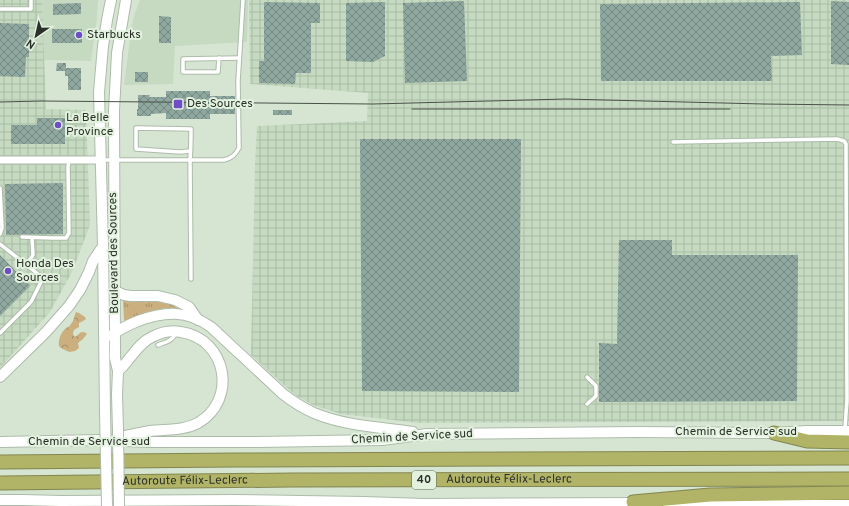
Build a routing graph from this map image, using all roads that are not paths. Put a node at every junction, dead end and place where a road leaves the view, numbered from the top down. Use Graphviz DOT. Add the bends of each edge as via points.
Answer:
graph roads {
  1 [pos="31,0"];
  2 [pos="105,0"];
  3 [pos="112,0"];
  4 [pos="126,0"];
  5 [pos="243,0"];
  6 [pos="0,9"];
  7 [pos="108,16"];
  8 [pos="219,58"];
  9 [pos="239,58"];
  10 [pos="672,142"];
  11 [pos="190,151"];
  12 [pos="0,160"];
  13 [pos="69,160"];
  14 [pos="101,160"];
  15 [pos="114,160"];
  16 [pos="190,160"];
  17 [pos="0,188"];
  18 [pos="1,228"];
  19 [pos="0,234"];
  20 [pos="22,237"];
  21 [pos="32,238"];
  22 [pos="0,244"];
  23 [pos="103,246"];
  24 [pos="26,265"];
  25 [pos="191,279"];
  26 [pos="115,292"];
  27 [pos="198,320"];
  28 [pos="176,331"];
  29 [pos="115,332"];
  30 [pos="0,333"];
  31 [pos="104,341"];
  32 [pos="158,345"];
  33 [pos="118,371"];
  34 [pos="0,377"];
  35 [pos="587,377"];
  36 [pos="587,404"];
  37 [pos="774,433"];
  38 [pos="427,434"];
  39 [pos="848,435"];
  40 [pos="100,440"];
  41 [pos="0,442"];
  42 [pos="849,458"];
  43 [pos="0,462"];
  44 [pos="849,480"];
  45 [pos="0,483"];
  46 [pos="849,493"];
  47 [pos="0,500"];
  48 [pos="61,501"];
  49 [pos="424,504"];
  50 [pos="618,504"];
  51 [pos="633,504"];
  52 [pos="488,505"];
  53 [pos="541,505"];
  54 [pos="811,505"];
  55 [pos="849,505"];
  56 [pos="42,506"];
  57 [pos="106,506"];
  58 [pos="119,506"];
  59 [pos="413,506"];
  60 [pos="727,506"];
  1 -- 6 [label="lane" via="31,9"];
  2 -- 7 [label="main road"];
  3 -- 7 [label="main road, Boulevard des Sources"];
  4 -- 15 [label="main road, Boulevard des Sources" via="116,65"];
  5 -- 9 [label="lane"];
  7 -- 14 [label="main road, Boulevard des Sources" via="99,87"];
  8 -- 8 [label="lane" via="183,60 183,72 218,72"];
  8 -- 9 [label="lane"];
  9 -- 16 [label="lane" via="239,148 231,158 224,160"];
  10 -- 39 [label="lane" via="837,138 846,144"];
  11 -- 11 [label="lane" via="136,149 136,128 191,129"];
  11 -- 16 [label="lane"];
  12 -- 13 [label="street"];
  13 -- 14 [label="street"];
  13 -- 21 [label="lane" via="69,233 66,238"];
  14 -- 15 [label="lane"];
  14 -- 23 [label="main road, Boulevard des Sources"];
  15 -- 16 [label="lane"];
  15 -- 26 [label="main road, Boulevard des Sources"];
  16 -- 25 [label="lane"];
  17 -- 18 [label="lane"];
  18 -- 19 [label="lane"];
  20 -- 21 [label="lane"];
  21 -- 24 [label="lane" via="33,255"];
  22 -- 24 [label="lane"];
  23 -- 31 [label="main road, Boulevard des Sources"];
  23 -- 34 [label="main road" via="69,306"];
  24 -- 30 [label="lane" via="43,278 30,302"];
  26 -- 27 [label="main road" via="175,300 189,307"];
  26 -- 29 [label="main road, Boulevard des Sources"];
  27 -- 29 [label="main road" via="181,314 160,314"];
  27 -- 38 [label="main road" via="215,330 282,394 313,412 341,421"];
  28 -- 32 [label="lane" via="172,339"];
  28 -- 33 [label="main road" via="164,332 146,340"];
  28 -- 40 [label="main road" via="189,333 201,339 212,349 220,362 223,382 214,408 198,423 184,428"];
  29 -- 31 [label="main road"];
  29 -- 33 [label="main road, Boulevard des Sources"];
  31 -- 57 [label="main road, Boulevard des Sources, bridge"];
  33 -- 58 [label="main road, Boulevard des Sources, bridge"];
  35 -- 36 [label="lane" via="596,386 596,396"];
  37 -- 38 [label="main road, Chemin de Service sud"];
  37 -- 39 [label="highway" via="806,441"];
  38 -- 40 [label="main road, Chemin de Service sud" via="382,440"];
  40 -- 41 [label="main road, Chemin de Service sud"];
  42 -- 43 [label="highway, Autoroute Félix-Leclerc / 40"];
  44 -- 45 [label="highway, Autoroute Félix-Leclerc / 40"];
  46 -- 51 [label="highway" via="710,495"];
  47 -- 48 [label="main road"];
  48 -- 49 [label="main road" via="235,500"];
  48 -- 56 [label="main road"];
  49 -- 52 [label="main road"];
  49 -- 59 [label="main road"];
  50 -- 51 [label="main road"];
  50 -- 53 [label="main road"];
  51 -- 60 [label="main road"];
  52 -- 53 [label="main road"];
  54 -- 55 [label="main road"];
  54 -- 60 [label="main road"];
}
